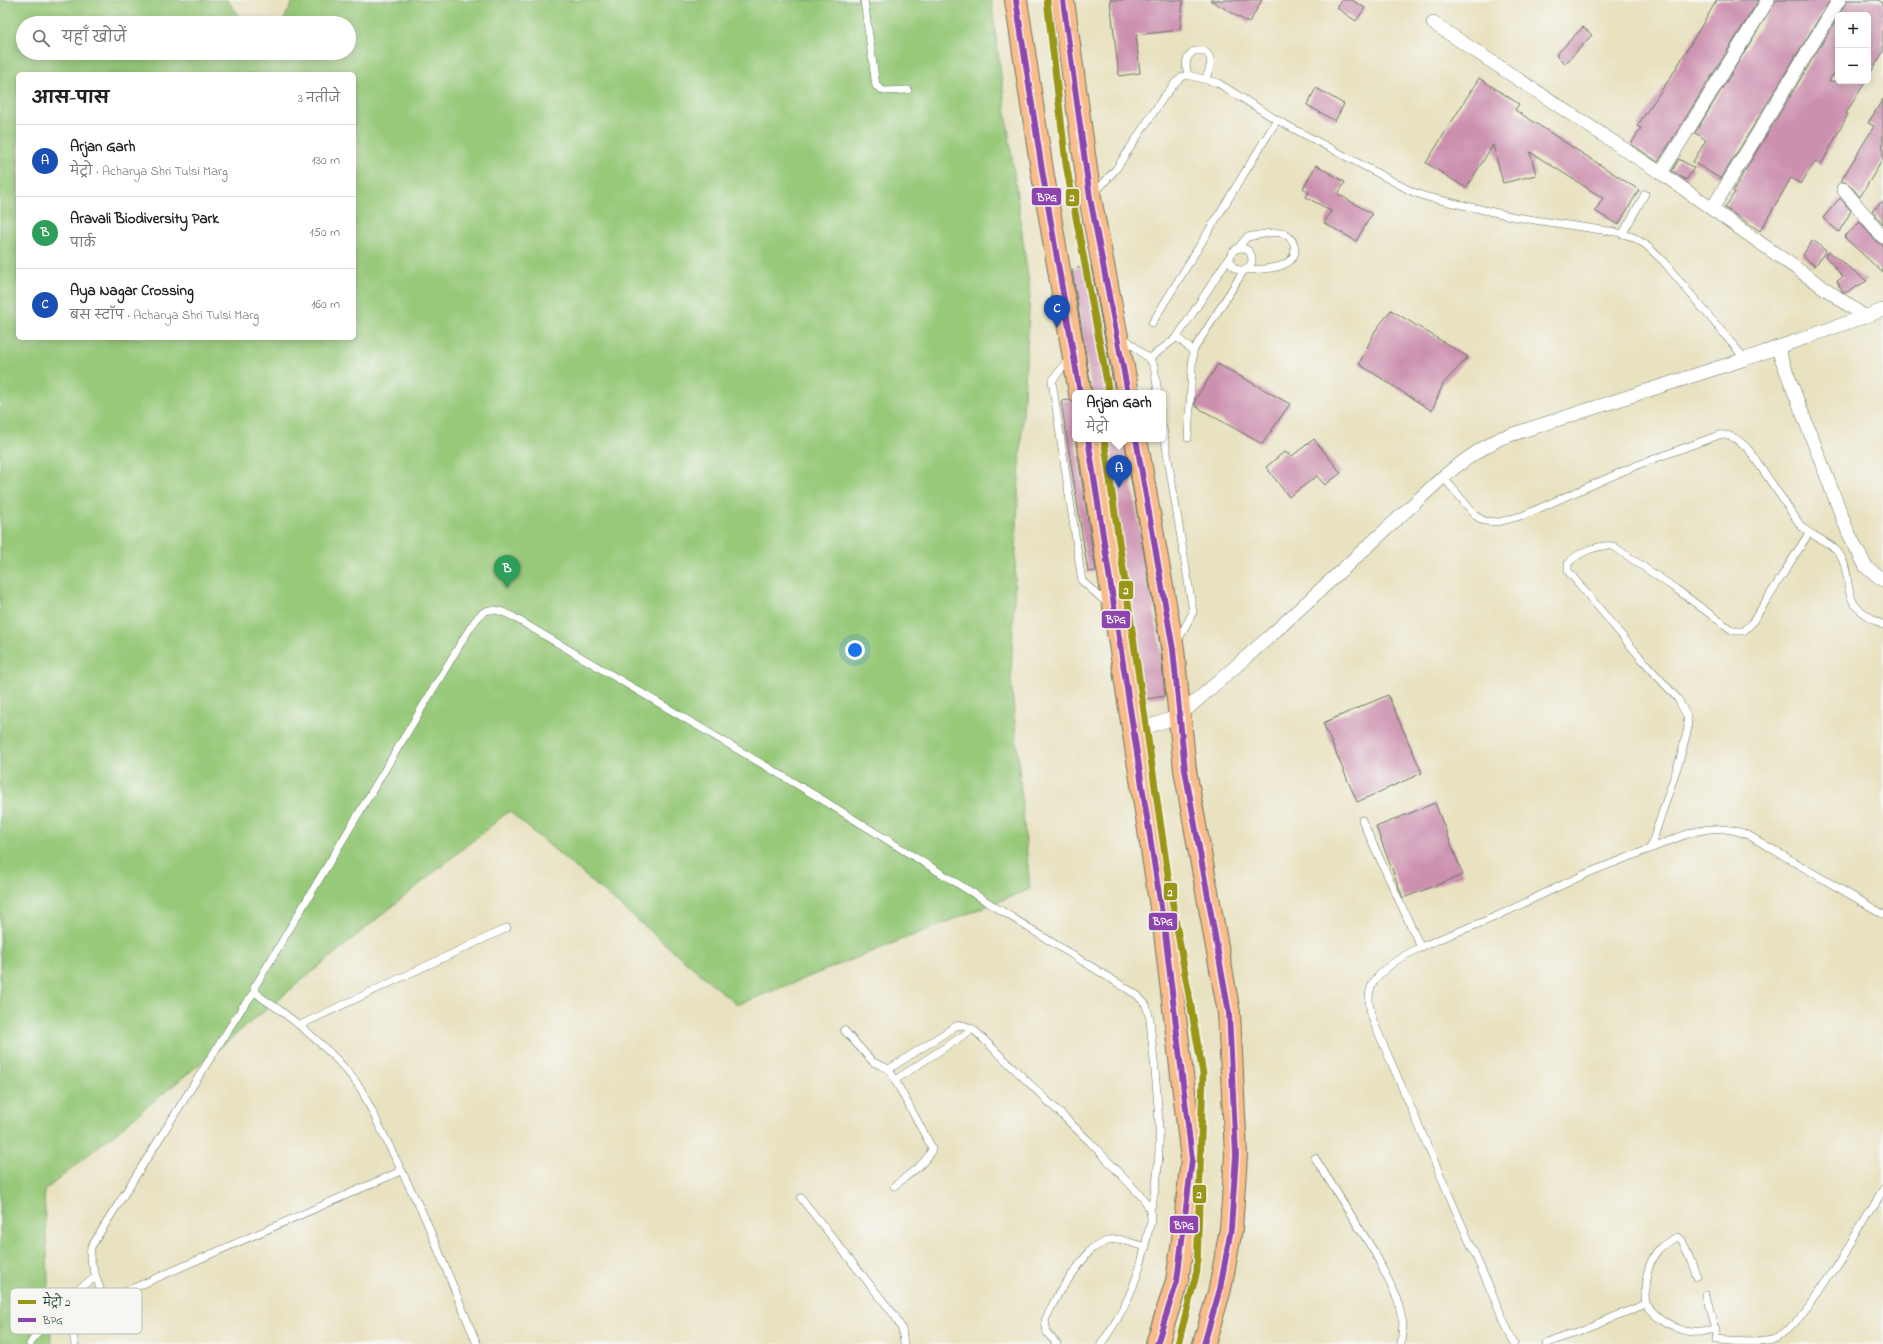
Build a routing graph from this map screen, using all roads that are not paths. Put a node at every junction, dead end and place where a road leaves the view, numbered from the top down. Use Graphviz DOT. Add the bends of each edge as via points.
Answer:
graph roads {
  1 [pos="864,0"];
  2 [pos="1016,0"];
  3 [pos="1063,0"];
  4 [pos="1768,0"];
  5 [pos="1839,0"];
  6 [pos="1433,23"];
  7 [pos="1188,75"];
  8 [pos="1206,78"];
  9 [pos="908,90"];
  10 [pos="1277,120"];
  11 [pos="1662,174"];
  12 [pos="1843,189"];
  13 [pos="1645,194"];
  14 [pos="1090,198"];
  15 [pos="1712,209"];
  16 [pos="1623,233"];
  17 [pos="1883,237"];
  18 [pos="1238,248"];
  19 [pos="1230,256"];
  20 [pos="1244,270"];
  21 [pos="1883,310"];
  22 [pos="1864,316"];
  23 [pos="1152,323"];
  24 [pos="1116,330"];
  25 [pos="1177,337"];
  26 [pos="1777,347"];
  27 [pos="1193,351"];
  28 [pos="1073,354"];
  29 [pos="1149,359"];
  30 [pos="1745,359"];
  31 [pos="1079,390"];
  32 [pos="1127,390"];
  33 [pos="1158,390"];
  34 [pos="1188,438"];
  35 [pos="1088,442"];
  36 [pos="1137,442"];
  37 [pos="1165,442"];
  38 [pos="1443,477"];
  39 [pos="1809,533"];
  40 [pos="1883,580"];
  41 [pos="1115,610"];
  42 [pos="1883,625"];
  43 [pos="1173,649"];
  44 [pos="1179,716"];
  45 [pos="1133,732"];
  46 [pos="1362,820"];
  47 [pos="1650,849"];
  48 [pos="1883,914"];
  49 [pos="507,928"];
  50 [pos="1421,948"];
  51 [pos="255,991"];
  52 [pos="300,1025"];
  53 [pos="973,1029"];
  54 [pos="844,1030"];
  55 [pos="889,1069"];
  56 [pos="895,1080"];
  57 [pos="1315,1158"];
  58 [pos="401,1172"];
  59 [pos="894,1186"];
  60 [pos="1883,1190"];
  61 [pos="801,1198"];
  62 [pos="1150,1211"];
  63 [pos="1146,1247"];
  64 [pos="1697,1276"];
  65 [pos="96,1277"];
  66 [pos="80,1288"];
  67 [pos="100,1288"];
  68 [pos="132,1288"];
  69 [pos="1706,1295"];
  70 [pos="1646,1304"];
  71 [pos="1716,1330"];
  72 [pos="37,1334"];
  73 [pos="1717,1342"];
  74 [pos="30,1344"];
  75 [pos="477,1344"];
  76 [pos="904,1344"];
  77 [pos="1057,1344"];
  78 [pos="1101,1344"];
  79 [pos="1157,1344"];
  80 [pos="1204,1344"];
  81 [pos="1402,1344"];
  82 [pos="1514,1344"];
  83 [pos="1546,1344"];
  1 -- 9 [label="lane" via="876,86 884,91"];
  2 -- 28 [label="highway"];
  3 -- 14 [label="highway"];
  4 -- 11 [label="street" via="1666,163"];
  5 -- 15 [label="street"];
  6 -- 11 [label="street"];
  7 -- 8 [label="lane"];
  7 -- 8 [label="lane" via="1188,57 1194,51 1204,51 1211,62"];
  7 -- 14 [label="lane" via="1176,82 1163,98 1116,169"];
  8 -- 10 [label="lane"];
  10 -- 16 [label="lane" via="1388,180 1427,197 1515,217"];
  10 -- 23 [label="lane"];
  11 -- 15 [label="street"];
  12 -- 17 [label="street"];
  13 -- 16 [label="lane"];
  14 -- 24 [label="highway"];
  15 -- 22 [label="street"];
  16 -- 30 [label="lane" via="1646,245 1663,261"];
  18 -- 19 [label="lane"];
  18 -- 20 [label="lane" via="1248,250 1252,256 1252,263"];
  18 -- 20 [label="lane" via="1247,237 1280,233 1293,240 1293,256 1286,264 1274,268"];
  19 -- 20 [label="lane" via="1231,264 1237,270"];
  19 -- 25 [label="lane"];
  20 -- 27 [label="lane"];
  21 -- 22 [label="street"];
  22 -- 26 [label="street"];
  24 -- 29 [label="lane"];
  24 -- 32 [label="highway"];
  25 -- 27 [label="lane"];
  25 -- 29 [label="lane"];
  26 -- 30 [label="street"];
  26 -- 40 [label="street" via="1848,532 1866,567"];
  27 -- 34 [label="lane"];
  28 -- 31 [label="highway"];
  28 -- 41 [label="lane" via="1052,381 1082,580"];
  29 -- 33 [label="lane" via="1154,366"];
  30 -- 38 [label="street" via="1501,438 1466,458"];
  35 -- 41 [label="highway"];
  36 -- 43 [label="highway"];
  37 -- 43 [label="lane" via="1193,612"];
  38 -- 39 [label="lane" via="1476,516 1484,521 1499,522 1524,514 1635,466 1724,434 1745,445 1801,526"];
  38 -- 44 [label="street"];
  39 -- 42 [label="lane" via="1826,542 1840,554 1854,604"];
  39 -- 47 [label="lane" via="1752,623 1744,631 1739,632 1727,628 1613,546 1602,546 1575,557 1568,564 1568,571 1678,699 1687,716 1688,728 1680,759"];
  41 -- 45 [label="highway"];
  43 -- 44 [label="highway"];
  44 -- 45 [label="street"];
  44 -- 80 [label="highway" via="1186,770 1229,1013 1236,1156 1231,1229 1220,1289"];
  45 -- 79 [label="highway" via="1165,933 1192,1159 1177,1281"];
  46 -- 50 [label="lane"];
  47 -- 48 [label="lane" via="1697,831 1725,828 1736,830 1770,847"];
  47 -- 50 [label="lane" via="1588,873"];
  49 -- 52 [label="lane"];
  50 -- 82 [label="lane" via="1394,961 1375,979 1368,996 1369,1009"];
  51 -- 52 [label="lane"];
  51 -- 62 [label="lane" via="255,985 465,636 478,616 489,609 496,609 818,797 1137,995 1146,1005 1150,1020 1159,1143 1156,1192"];
  51 -- 65 [label="lane" via="91,1247 90,1258"];
  52 -- 58 [label="lane" via="331,1054 361,1089"];
  53 -- 55 [label="lane" via="963,1025 956,1026"];
  53 -- 56 [label="lane"];
  53 -- 62 [label="lane" via="1090,1142 1142,1197"];
  54 -- 55 [label="lane" via="874,1062"];
  55 -- 56 [label="lane"];
  56 -- 59 [label="lane" via="932,1148 926,1160"];
  57 -- 81 [label="lane" via="1375,1253 1398,1300 1403,1324"];
  58 -- 68 [label="lane"];
  58 -- 75 [label="lane" via="425,1218"];
  60 -- 73 [label="lane" via="1841,1259 1787,1333 1775,1340 1760,1342"];
  61 -- 76 [label="lane" via="895,1316 902,1329"];
  62 -- 63 [label="lane"];
  63 -- 77 [label="lane" via="1119,1239 1109,1240 1091,1249 1058,1292 1045,1320 1048,1333"];
  63 -- 78 [label="lane" via="1129,1300"];
  64 -- 70 [label="lane" via="1682,1240 1677,1237 1669,1241 1658,1250 1649,1268 1644,1288"];
  65 -- 66 [label="lane"];
  65 -- 67 [label="lane"];
  69 -- 71 [label="lane"];
  70 -- 71 [label="lane" via="1658,1317 1687,1331 1696,1333"];
  70 -- 83 [label="lane"];
  71 -- 73 [label="lane"];
  72 -- 74 [label="lane"];
}
